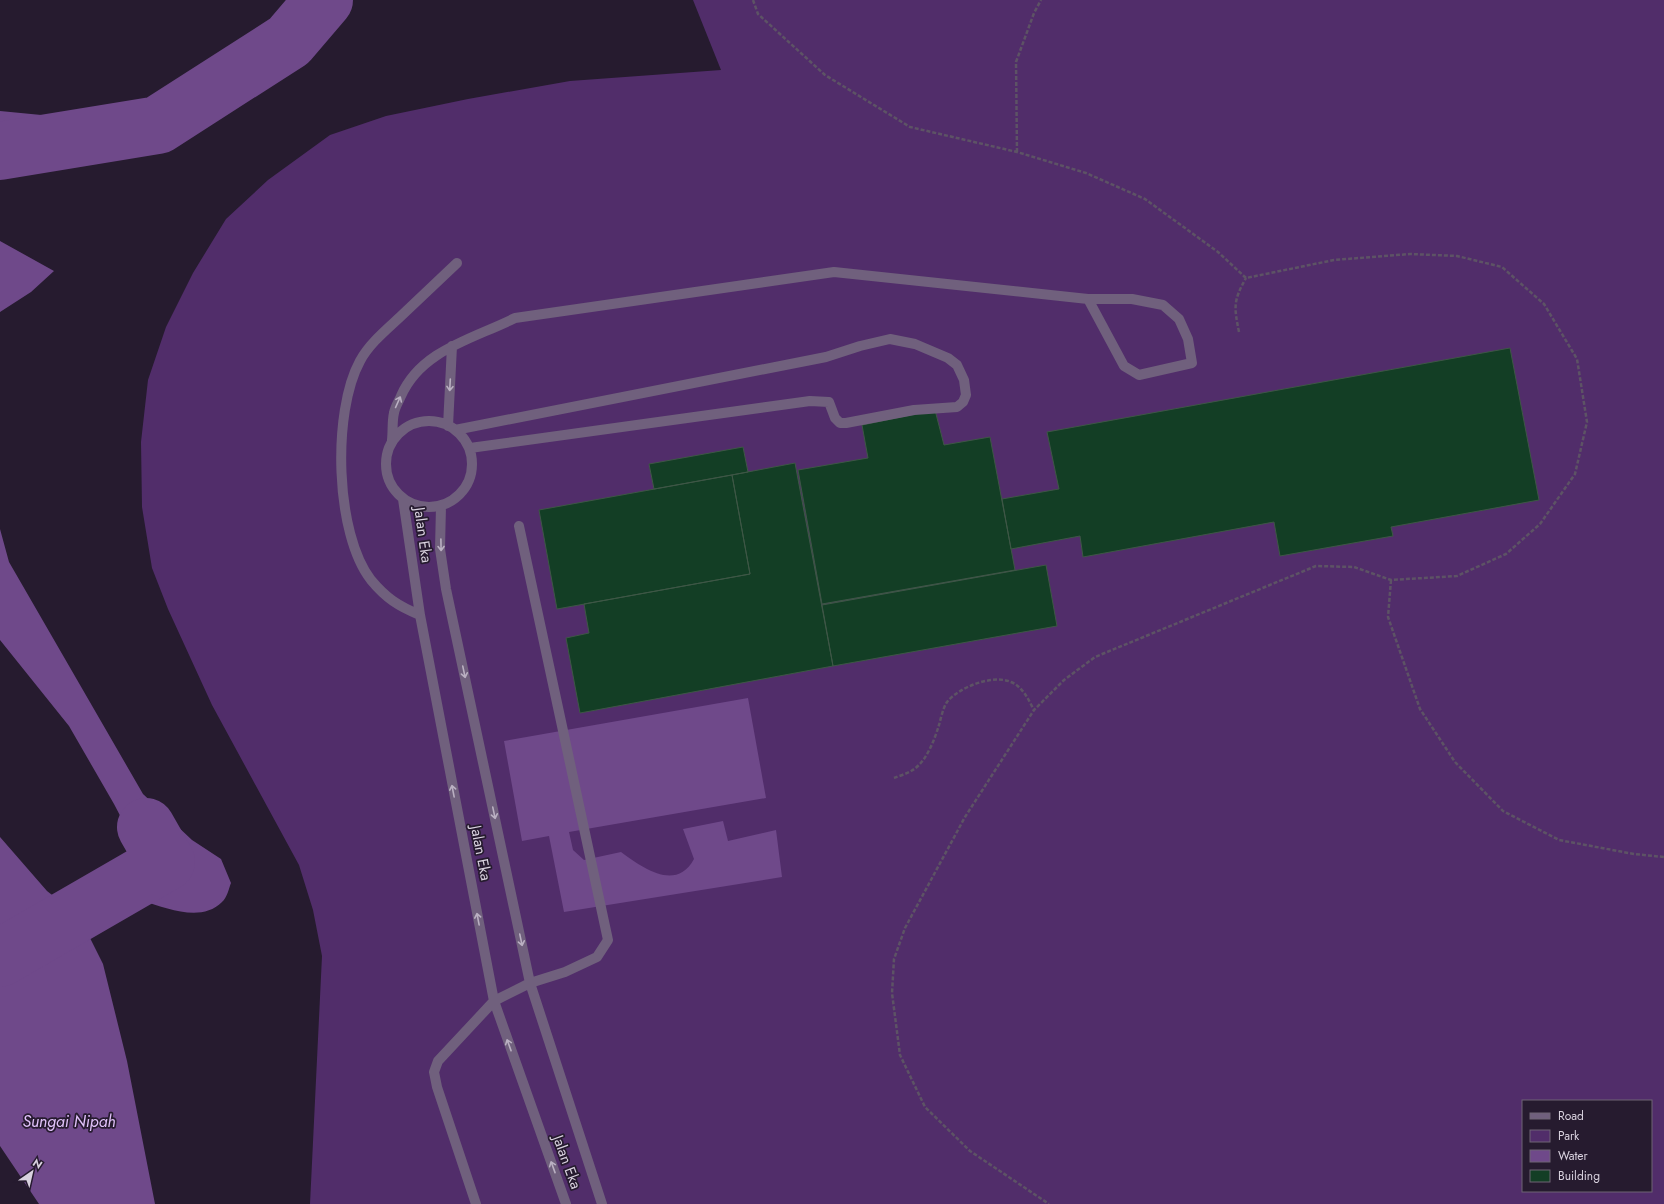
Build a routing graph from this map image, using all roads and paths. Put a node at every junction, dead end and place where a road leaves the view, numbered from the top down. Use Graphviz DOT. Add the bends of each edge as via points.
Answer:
graph roads {
  1 [pos="753,0"];
  2 [pos="1041,0"];
  3 [pos="1018,152"];
  4 [pos="457,263"];
  5 [pos="1246,278"];
  6 [pos="1088,299"];
  7 [pos="1239,332"];
  8 [pos="452,346"];
  9 [pos="452,428"];
  10 [pos="392,440"];
  11 [pos="470,448"];
  12 [pos="403,499"];
  13 [pos="441,506"];
  14 [pos="519,526"];
  15 [pos="1391,580"];
  16 [pos="420,615"];
  17 [pos="1034,710"];
  18 [pos="894,778"];
  19 [pos="1664,857"];
  20 [pos="530,983"];
  21 [pos="494,1001"];
  22 [pos="476,1204"];
  23 [pos="566,1204"];
  24 [pos="602,1204"];
  25 [pos="1049,1204"];
  1 -- 3 [label="path" via="758,14 825,75 910,127"];
  2 -- 3 [label="path" via="1016,62"];
  3 -- 5 [label="path" via="1086,173 1145,200 1218,252"];
  4 -- 16 [label="street" via="375,340 360,362 350,388 341,430 340,469 346,512 356,553 371,579 396,605"];
  5 -- 7 [label="path" via="1238,293 1234,310"];
  5 -- 15 [label="path" via="1334,260 1410,254 1465,258 1502,267 1544,304 1577,359 1587,422 1575,474 1540,524 1506,554 1457,576"];
  6 -- 6 [label="street, Jalan Eka" via="1132,299 1163,305 1179,319 1188,339 1192,363 1139,375 1124,366"];
  6 -- 8 [label="street, Jalan Eka" via="834,272 515,318"];
  8 -- 9 [label="street, one-way"];
  10 -- 8 [label="street, Jalan Eka, one-way" via="394,412 405,387 417,370 438,353"];
  9 -- 10 [label="street" via="435,422 419,422 404,428"];
  9 -- 11 [label="street"];
  9 -- 11 [label="street" via="826,357 890,339 915,344 948,358 962,375 966,395 957,407 914,410 846,423 840,423 835,418 828,402 810,401"];
  10 -- 12 [label="street, Jalan Eka" via="386,455 386,471 392,487"];
  11 -- 13 [label="street, Jalan Eka" via="471,470 466,485 455,498"];
  12 -- 13 [label="street, Jalan Eka" via="421,507"];
  12 -- 16 [label="street, Jalan Eka"];
  13 -- 20 [label="street, Jalan Eka, one-way" via="440,549 446,589"];
  14 -- 20 [label="street" via="608,940 597,957 565,972"];
  15 -- 17 [label="path" via="1354,567 1316,566 1095,657 1064,680"];
  15 -- 19 [label="path" via="1388,617 1420,709 1455,762 1498,806 1559,840"];
  21 -- 16 [label="street, Jalan Eka, one-way"];
  17 -- 18 [label="path" via="1024,691 1011,682 979,682 947,702 936,736 925,758 912,771"];
  17 -- 25 [label="path" via="965,817 905,928 894,959 892,993 900,1055 925,1107 970,1151"];
  20 -- 21 [label="street"];
  20 -- 24 [label="street, Jalan Eka"];
  21 -- 22 [label="street" via="438,1061 434,1072"];
  23 -- 21 [label="street, Jalan Eka, one-way"];
}
